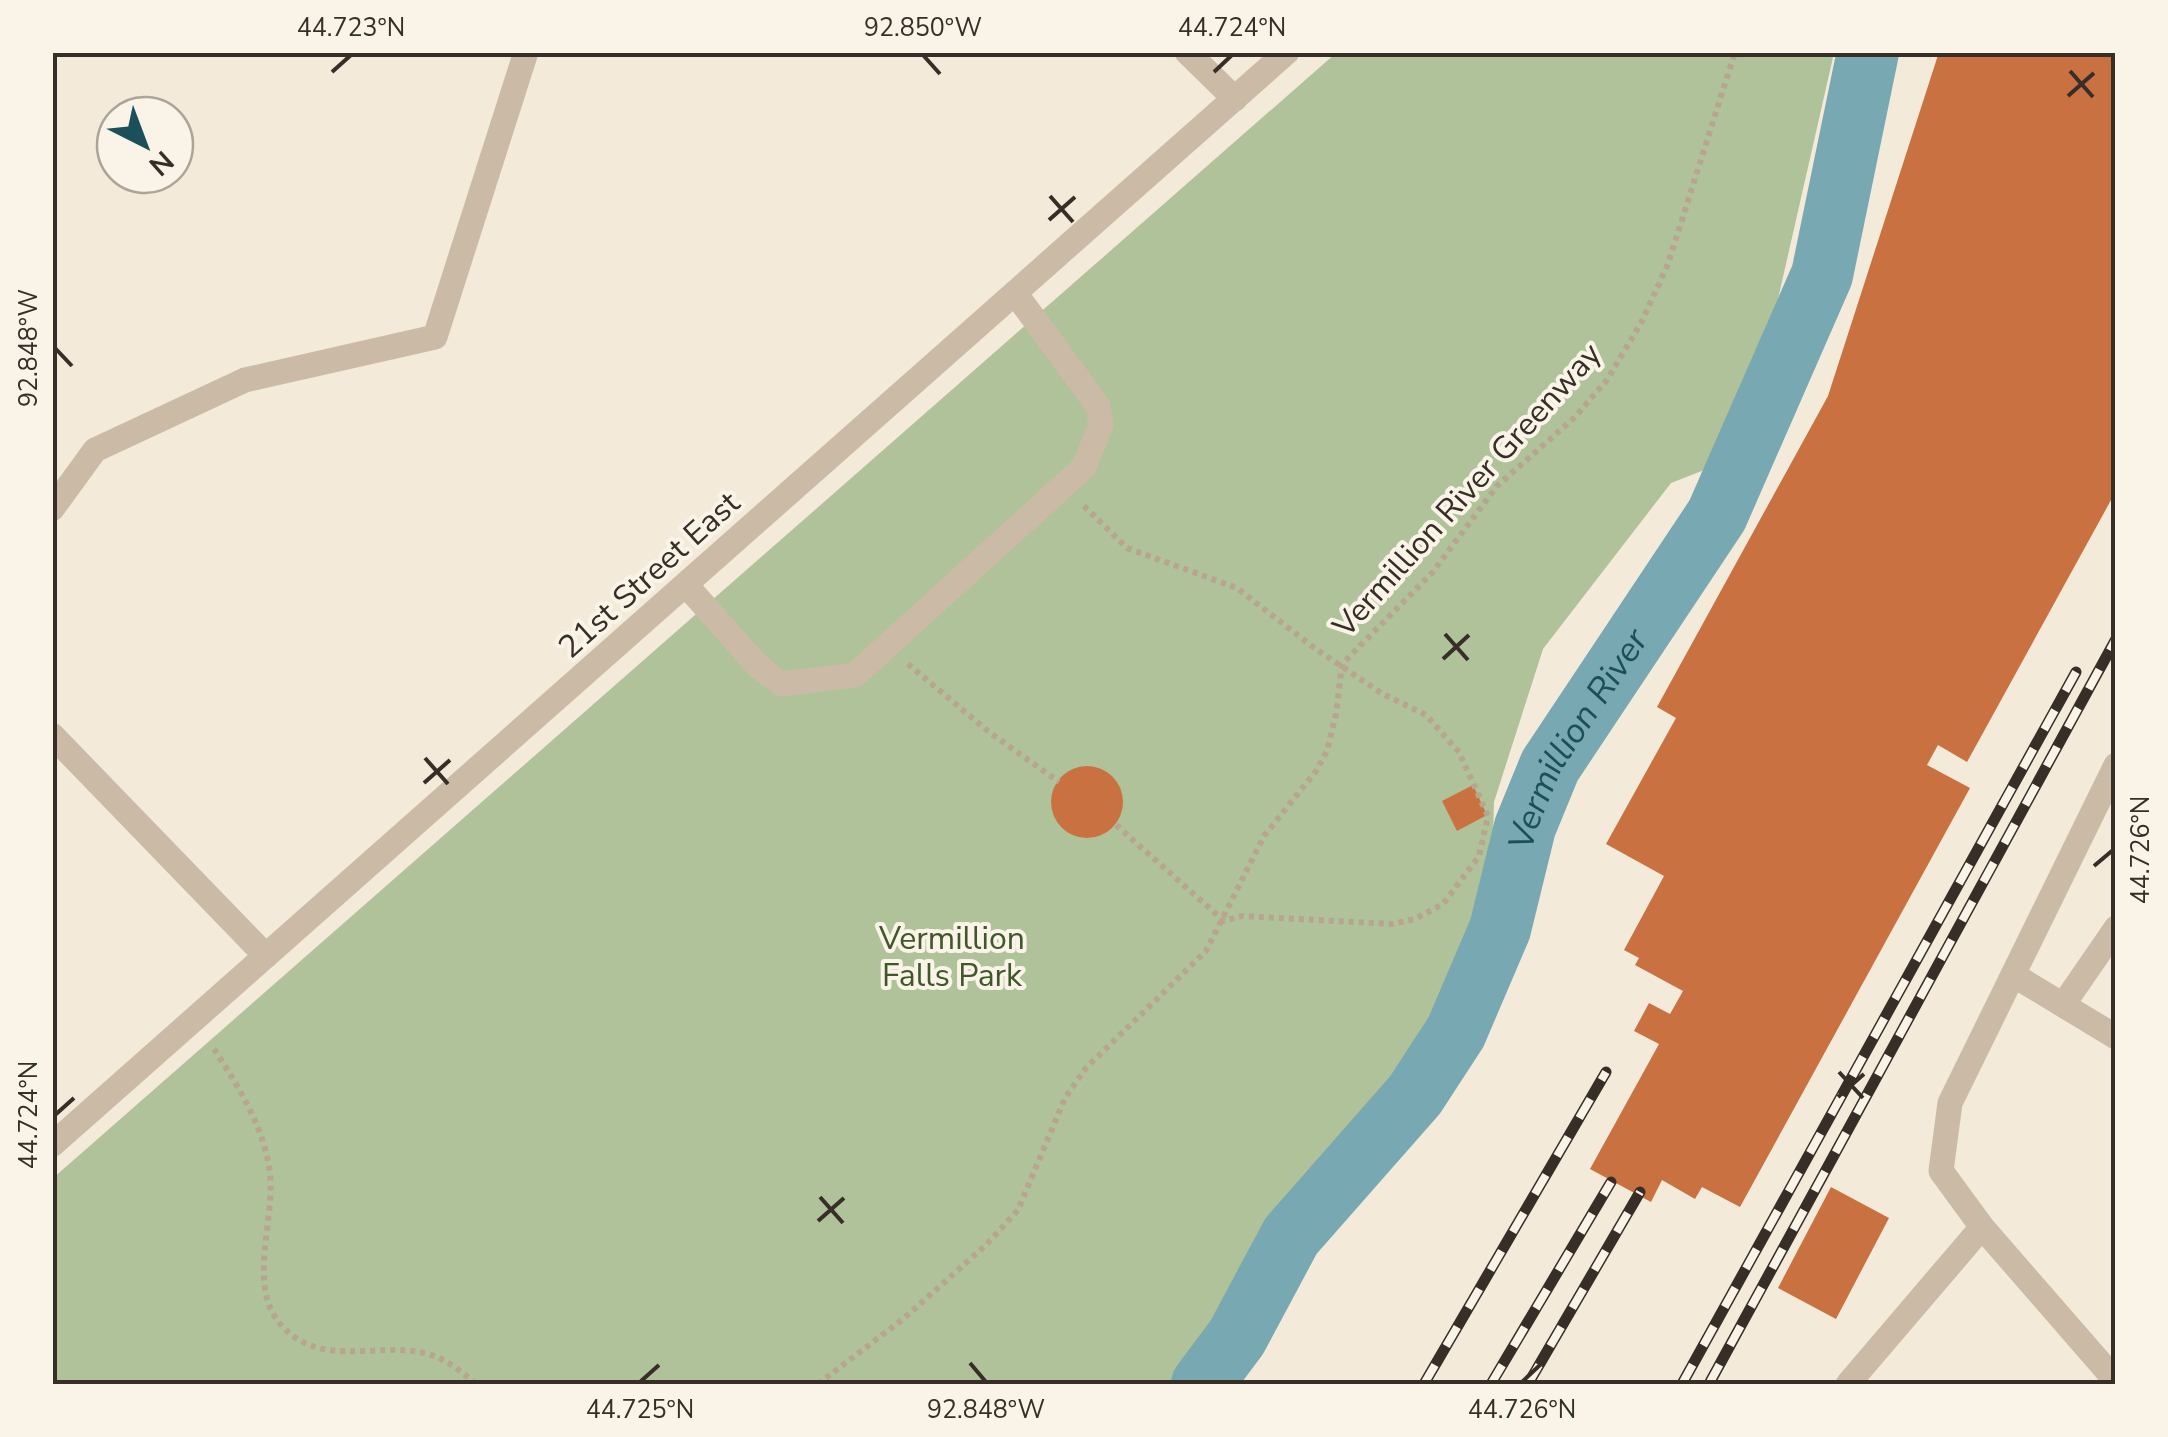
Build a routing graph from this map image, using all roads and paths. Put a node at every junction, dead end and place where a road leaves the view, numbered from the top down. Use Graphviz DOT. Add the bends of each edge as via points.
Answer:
graph roads {
  1 [pos="526,52"];
  2 [pos="1187,52"];
  3 [pos="1288,52"];
  4 [pos="1736,52"];
  5 [pos="1235,99"];
  6 [pos="1015,293"];
  7 [pos="1065,488"];
  8 [pos="52,509"];
  9 [pos="686,585"];
  10 [pos="890,645"];
  11 [pos="1342,664"];
  12 [pos="52,735"];
  13 [pos="2116,765"];
  14 [pos="1059,782"];
  15 [pos="1116,824"];
  16 [pos="1224,920"];
  17 [pos="2116,928"];
  18 [pos="266,956"];
  19 [pos="2015,976"];
  20 [pos="2063,1006"];
  21 [pos="2116,1037"];
  22 [pos="214,1049"];
  23 [pos="52,1145"];
  24 [pos="1982,1227"];
  25 [pos="2116,1381"];
  26 [pos="476,1384"];
  27 [pos="818,1384"];
  28 [pos="1848,1384"];
  1 -- 8 [label="street" via="435,337 245,380 95,450"];
  2 -- 5 [label="street"];
  3 -- 5 [label="street, 21st Street East"];
  4 -- 11 [label="path, Vermillion River Greenway" via="1668,264 1607,380 1497,486 1432,573"];
  5 -- 6 [label="street, 21st Street East"];
  6 -- 7 [label="street" via="1098,406 1096,446"];
  6 -- 9 [label="street, 21st Street East"];
  7 -- 10 [label="street"];
  7 -- 11 [label="path" via="1127,548 1237,588"];
  9 -- 10 [label="street" via="781,684 855,675"];
  9 -- 18 [label="street, 21st Street East"];
  10 -- 14 [label="path" via="965,714"];
  11 -- 16 [label="path, Vermillion River Greenway" via="1327,751 1264,836"];
  11 -- 16 [label="path" via="1426,715 1460,752 1488,816 1478,856 1443,904 1415,920"];
  12 -- 18 [label="street"];
  13 -- 19 [label="street"];
  15 -- 16 [label="path"];
  16 -- 27 [label="path, Vermillion River Greenway" via="1206,951 1086,1068 1049,1130 1018,1210 916,1306"];
  17 -- 20 [label="street"];
  18 -- 23 [label="street, 21st Street East"];
  19 -- 20 [label="street"];
  19 -- 24 [label="street" via="1950,1103 1941,1171"];
  20 -- 21 [label="street"];
  22 -- 26 [label="path" via="251,1107 270,1168 264,1288 272,1312 297,1339 330,1350 424,1352"];
  24 -- 25 [label="street"];
  24 -- 28 [label="street"];
}
